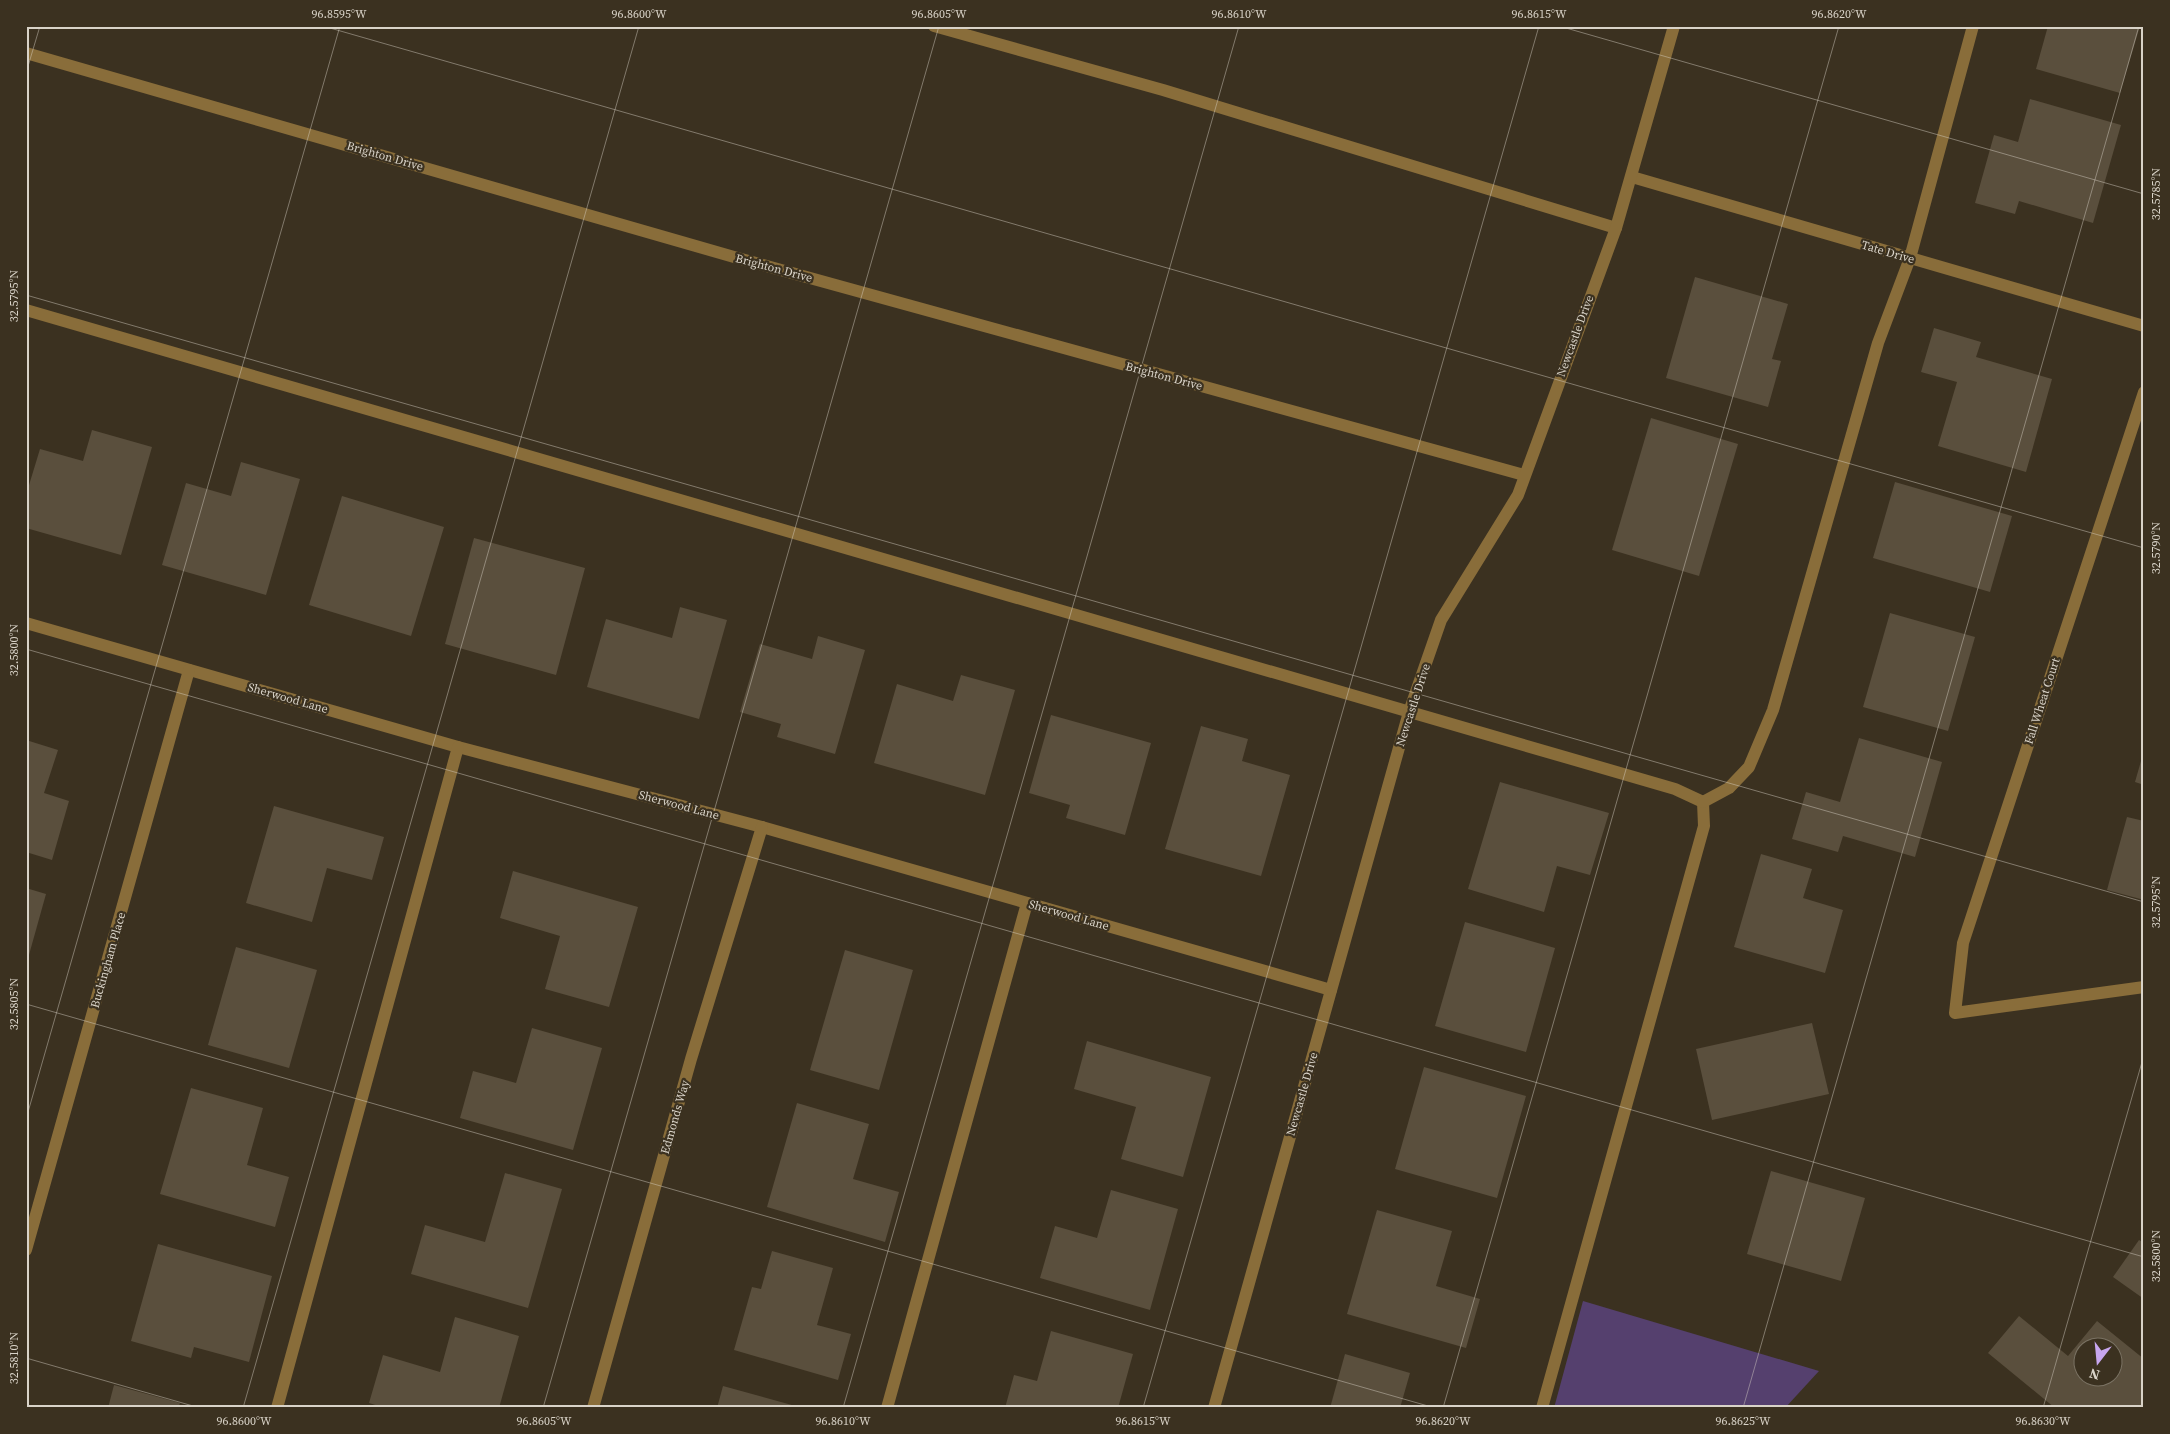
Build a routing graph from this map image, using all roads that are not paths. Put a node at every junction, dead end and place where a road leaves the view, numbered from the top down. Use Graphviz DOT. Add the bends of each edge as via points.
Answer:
graph roads {
  1 [pos="934,26"];
  2 [pos="1674,26"];
  3 [pos="1973,26"];
  4 [pos="26,53"];
  5 [pos="1632,177"];
  6 [pos="1616,228"];
  7 [pos="1910,258"];
  8 [pos="26,310"];
  9 [pos="2144,326"];
  10 [pos="2144,392"];
  11 [pos="1524,475"];
  12 [pos="26,623"];
  13 [pos="189,670"];
  14 [pos="1409,712"];
  15 [pos="458,747"];
  16 [pos="1703,802"];
  17 [pos="762,827"];
  18 [pos="1027,903"];
  19 [pos="2144,987"];
  20 [pos="1331,990"];
  21 [pos="26,1250"];
  22 [pos="277,1408"];
  23 [pos="593,1408"];
  24 [pos="887,1408"];
  25 [pos="1214,1408"];
  26 [pos="1542,1408"];
  1 -- 6 [label="street" via="1301,130"];
  2 -- 5 [label="street, Newcastle Drive"];
  3 -- 7 [label="street"];
  4 -- 11 [label="street, Brighton Drive" via="744,260"];
  5 -- 6 [label="street, Newcastle Drive"];
  5 -- 7 [label="street, Tate Drive"];
  6 -- 11 [label="street, Newcastle Drive"];
  7 -- 9 [label="street, Tate Drive"];
  7 -- 16 [label="street" via="1878,343 1773,710 1749,767 1729,788"];
  8 -- 14 [label="street"];
  10 -- 19 [label="street, Fall Wheat Court" via="1963,943 1954,1012"];
  11 -- 14 [label="street, Newcastle Drive" via="1518,495 1441,620"];
  12 -- 13 [label="street, Sherwood Lane"];
  13 -- 15 [label="street, Sherwood Lane"];
  13 -- 21 [label="street, Buckingham Place"];
  14 -- 16 [label="street" via="1675,789"];
  14 -- 20 [label="street, Newcastle Drive"];
  15 -- 17 [label="street, Sherwood Lane"];
  15 -- 22 [label="street"];
  16 -- 26 [label="street" via="1704,826"];
  17 -- 18 [label="street, Sherwood Lane"];
  17 -- 23 [label="street, Edmonds Way" via="691,1059"];
  18 -- 20 [label="street, Sherwood Lane"];
  18 -- 24 [label="street"];
  20 -- 25 [label="street, Newcastle Drive"];
}
